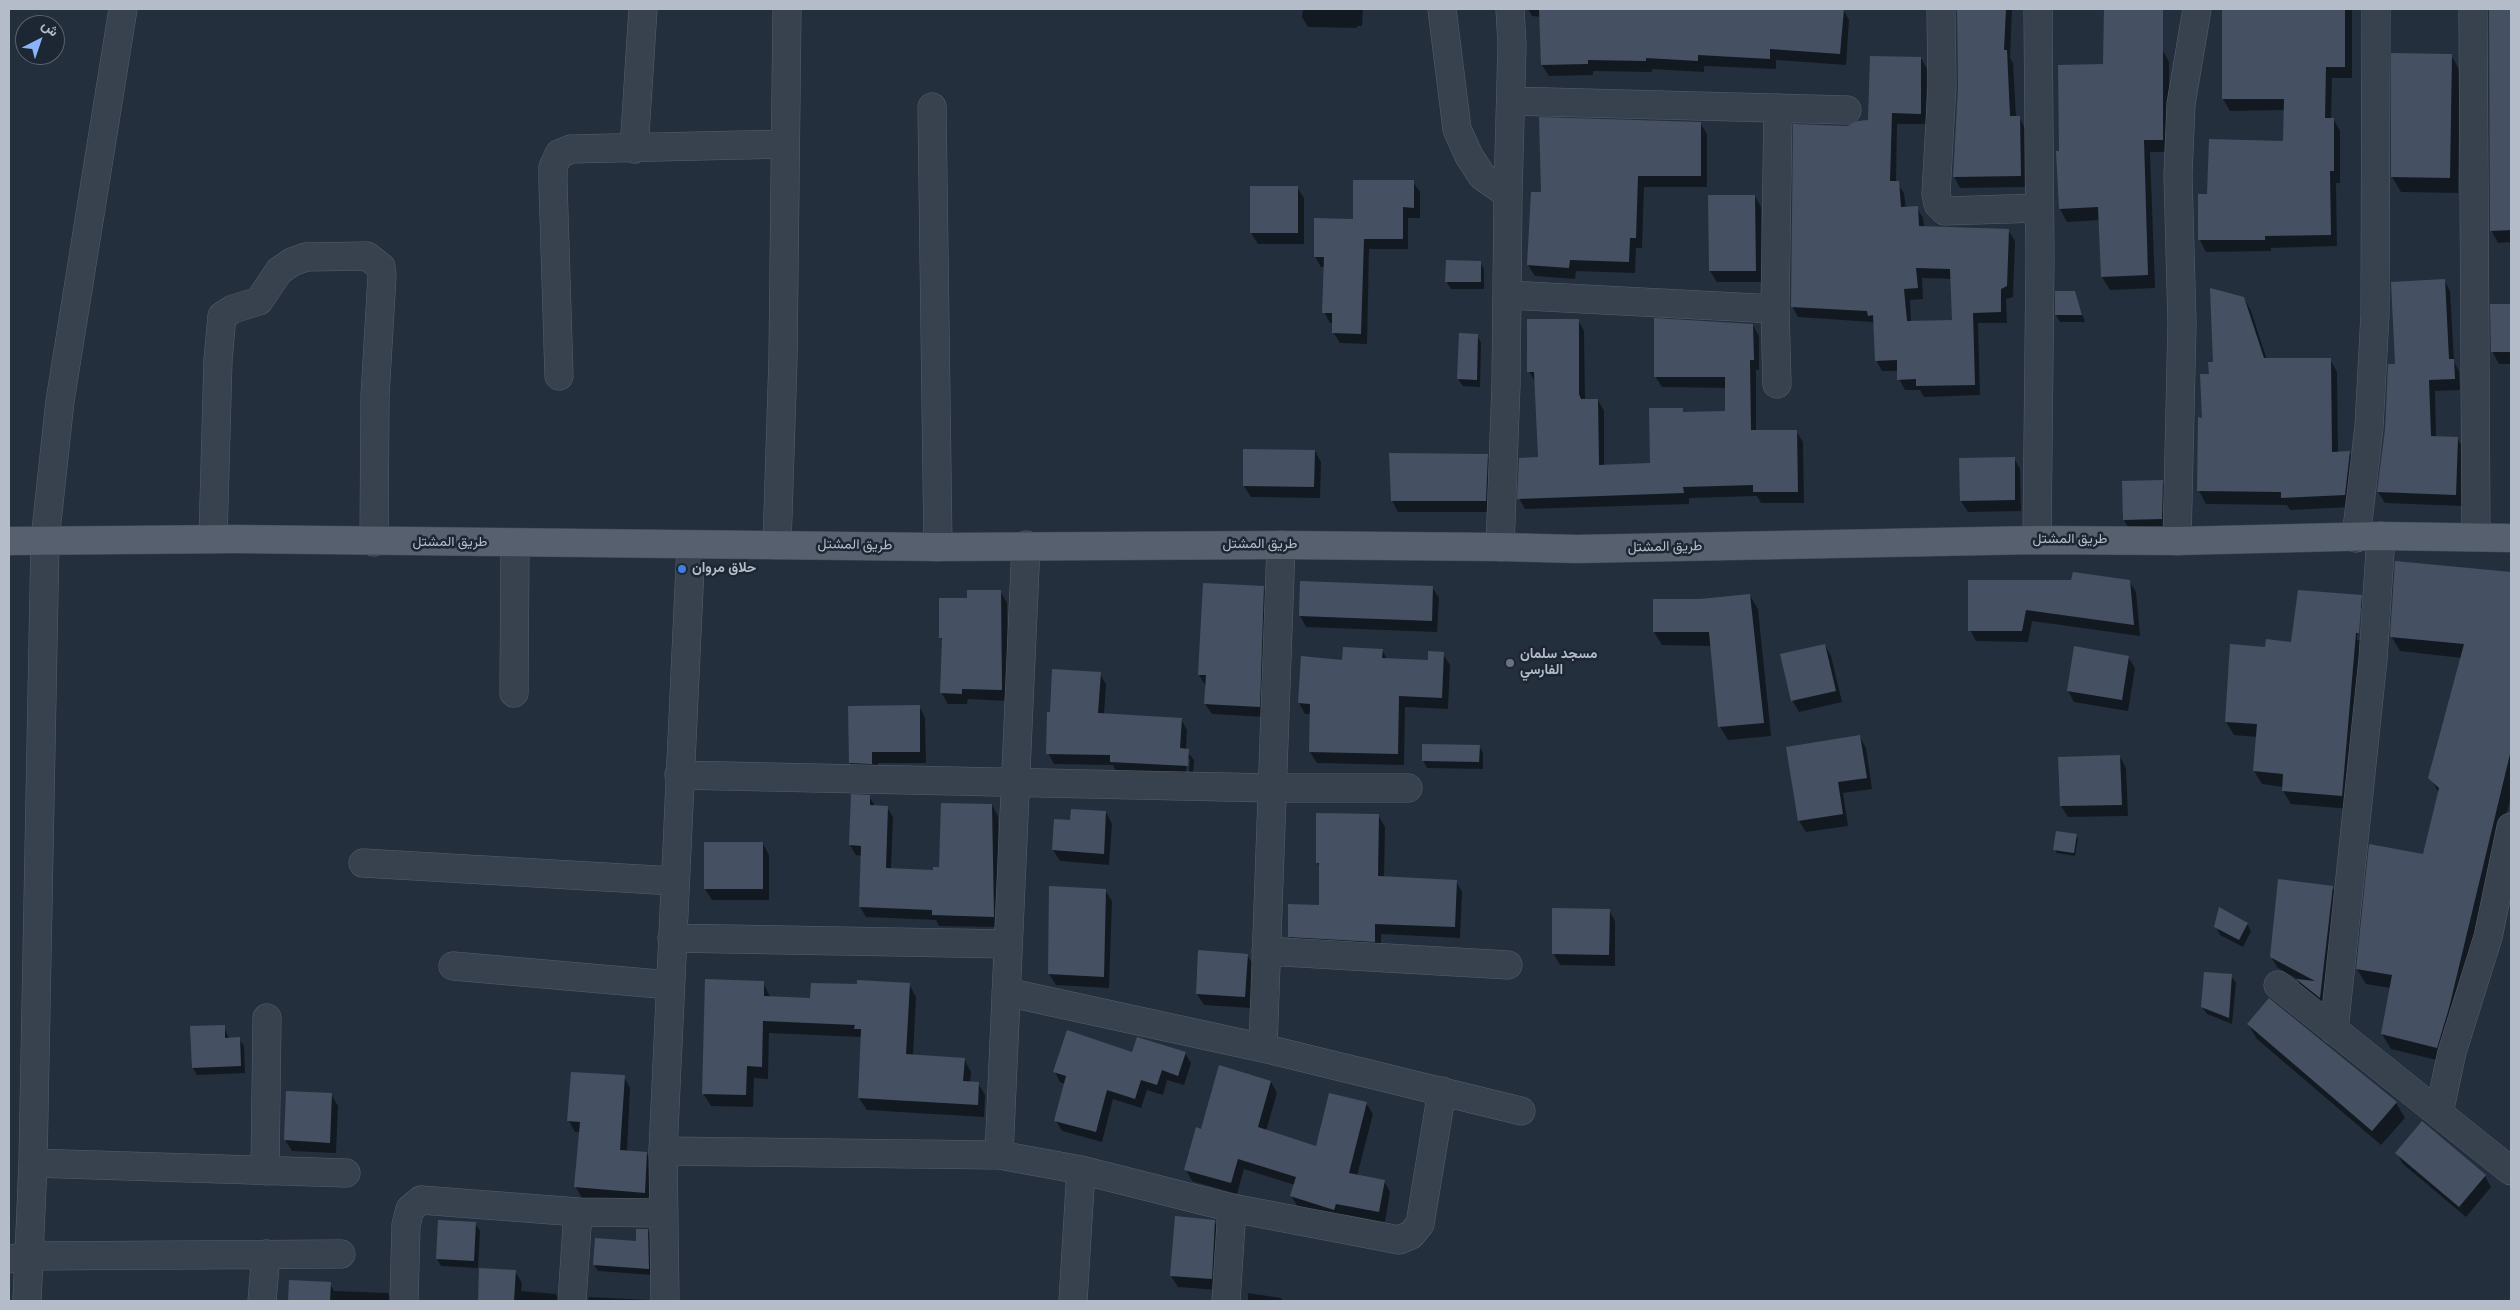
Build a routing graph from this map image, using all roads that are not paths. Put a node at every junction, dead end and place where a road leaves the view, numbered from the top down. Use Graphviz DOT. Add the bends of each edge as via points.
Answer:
graph roads {
  1 [pos="123,9"];
  2 [pos="642,9"];
  3 [pos="787,9"];
  4 [pos="1442,9"];
  5 [pos="1510,9"];
  6 [pos="1941,9"];
  7 [pos="2038,9"];
  8 [pos="2197,9"];
  9 [pos="2376,9"];
  10 [pos="2473,9"];
  11 [pos="1511,101"];
  12 [pos="932,107"];
  13 [pos="1778,108"];
  14 [pos="1847,110"];
  15 [pos="785,144"];
  16 [pos="634,149"];
  17 [pos="1508,194"];
  18 [pos="2040,208"];
  19 [pos="1508,295"];
  20 [pos="1775,309"];
  21 [pos="558,376"];
  22 [pos="1778,384"];
  23 [pos="2476,536"];
  24 [pos="2369,537"];
  25 [pos="2511,538"];
  26 [pos="213,539"];
  27 [pos="45,540"];
  28 [pos="2037,540"];
  29 [pos="9,541"];
  30 [pos="374,542"];
  31 [pos="2177,542"];
  32 [pos="515,543"];
  33 [pos="691,545"];
  34 [pos="777,545"];
  35 [pos="1026,545"];
  36 [pos="1281,545"];
  37 [pos="1500,546"];
  38 [pos="938,547"];
  39 [pos="514,693"];
  40 [pos="679,774"];
  41 [pos="1015,783"];
  42 [pos="1272,788"];
  43 [pos="1408,788"];
  44 [pos="2511,827"];
  45 [pos="363,863"];
  46 [pos="674,881"];
  47 [pos="672,938"];
  48 [pos="1008,944"];
  49 [pos="1266,951"];
  50 [pos="1508,965"];
  51 [pos="453,966"];
  52 [pos="670,985"];
  53 [pos="2278,986"];
  54 [pos="1006,992"];
  55 [pos="267,1018"];
  56 [pos="2334,1030"];
  57 [pos="1263,1048"];
  58 [pos="1442,1091"];
  59 [pos="1521,1111"];
  60 [pos="2439,1114"];
  61 [pos="663,1150"];
  62 [pos="1000,1155"];
  63 [pos="33,1163"];
  64 [pos="1081,1170"];
  65 [pos="265,1171"];
  66 [pos="2511,1171"];
  67 [pos="346,1173"];
  68 [pos="1232,1208"];
  69 [pos="578,1212"];
  70 [pos="664,1213"];
  71 [pos="266,1254"];
  72 [pos="341,1254"];
  73 [pos="19,1257"];
  74 [pos="27,1301"];
  75 [pos="262,1301"];
  76 [pos="404,1301"];
  77 [pos="572,1301"];
  78 [pos="665,1301"];
  79 [pos="1072,1301"];
  80 [pos="1226,1301"];
  1 -- 27 [label="street" via="60,401"];
  2 -- 16 [label="street"];
  3 -- 15 [label="street"];
  4 -- 17 [label="street" via="1457,129 1482,176"];
  5 -- 11 [label="street"];
  6 -- 18 [label="street" via="1938,204 1945,211"];
  7 -- 18 [label="street"];
  8 -- 31 [label="street" via="2181,104 2178,175 2182,324"];
  9 -- 24 [label="street" via="2375,314 2369,427"];
  10 -- 23 [label="street"];
  11 -- 13 [label="street"];
  11 -- 17 [label="street"];
  12 -- 38 [label="street"];
  13 -- 14 [label="street"];
  13 -- 20 [label="street"];
  15 -- 16 [label="street"];
  15 -- 34 [label="street"];
  16 -- 21 [label="street" via="571,149 559,154 553,167"];
  17 -- 19 [label="street"];
  18 -- 28 [label="street"];
  19 -- 20 [label="street"];
  19 -- 37 [label="street"];
  20 -- 22 [label="street"];
  23 -- 24 [label="main road, طريق المشتل"];
  23 -- 25 [label="main road, طريق المشتل"];
  24 -- 31 [label="main road, طريق المشتل"];
  24 -- 56 [label="street" via="2373,658"];
  26 -- 27 [label="main road, طريق المشتل"];
  26 -- 30 [label="main road, طريق المشتل"];
  26 -- 30 [label="street" via="222,316 259,301 279,271 292,262 306,257 367,256 381,267 382,276 375,396"];
  27 -- 29 [label="main road, طريق المشتل"];
  27 -- 63 [label="street"];
  28 -- 31 [label="main road, طريق المشتل"];
  28 -- 37 [label="main road, طريق المشتل" via="1577,549"];
  30 -- 32 [label="main road, طريق المشتل"];
  32 -- 33 [label="main road, طريق المشتل"];
  32 -- 39 [label="street"];
  33 -- 34 [label="main road, طريق المشتل"];
  33 -- 40 [label="street"];
  34 -- 38 [label="main road, طريق المشتل"];
  35 -- 36 [label="main road, طريق المشتل"];
  35 -- 38 [label="main road, طريق المشتل"];
  35 -- 41 [label="street"];
  36 -- 37 [label="main road, طريق المشتل"];
  36 -- 42 [label="street"];
  40 -- 41 [label="street"];
  40 -- 46 [label="street"];
  41 -- 42 [label="street"];
  41 -- 48 [label="street"];
  42 -- 43 [label="street"];
  42 -- 49 [label="street"];
  44 -- 60 [label="street" via="2488,937 2452,1052"];
  45 -- 46 [label="street"];
  46 -- 47 [label="street"];
  47 -- 48 [label="street"];
  47 -- 52 [label="street"];
  48 -- 54 [label="street"];
  49 -- 50 [label="street"];
  49 -- 57 [label="street"];
  51 -- 52 [label="street"];
  52 -- 61 [label="street"];
  53 -- 56 [label="street"];
  54 -- 57 [label="street"];
  54 -- 62 [label="street"];
  55 -- 65 [label="street"];
  56 -- 60 [label="street"];
  57 -- 58 [label="street"];
  58 -- 59 [label="street"];
  58 -- 68 [label="street" via="1420,1224 1411,1235 1399,1240"];
  60 -- 66 [label="street"];
  61 -- 62 [label="street"];
  61 -- 70 [label="street"];
  62 -- 64 [label="street"];
  63 -- 65 [label="street"];
  63 -- 73 [label="street"];
  64 -- 68 [label="street"];
  64 -- 79 [label="street"];
  65 -- 67 [label="street"];
  68 -- 80 [label="street"];
  69 -- 70 [label="street"];
  69 -- 76 [label="street" via="421,1200 410,1209 406,1225"];
  69 -- 77 [label="street"];
  70 -- 78 [label="street"];
  71 -- 72 [label="street"];
  71 -- 73 [label="street"];
  71 -- 75 [label="street"];
  73 -- 74 [label="street"];
}
